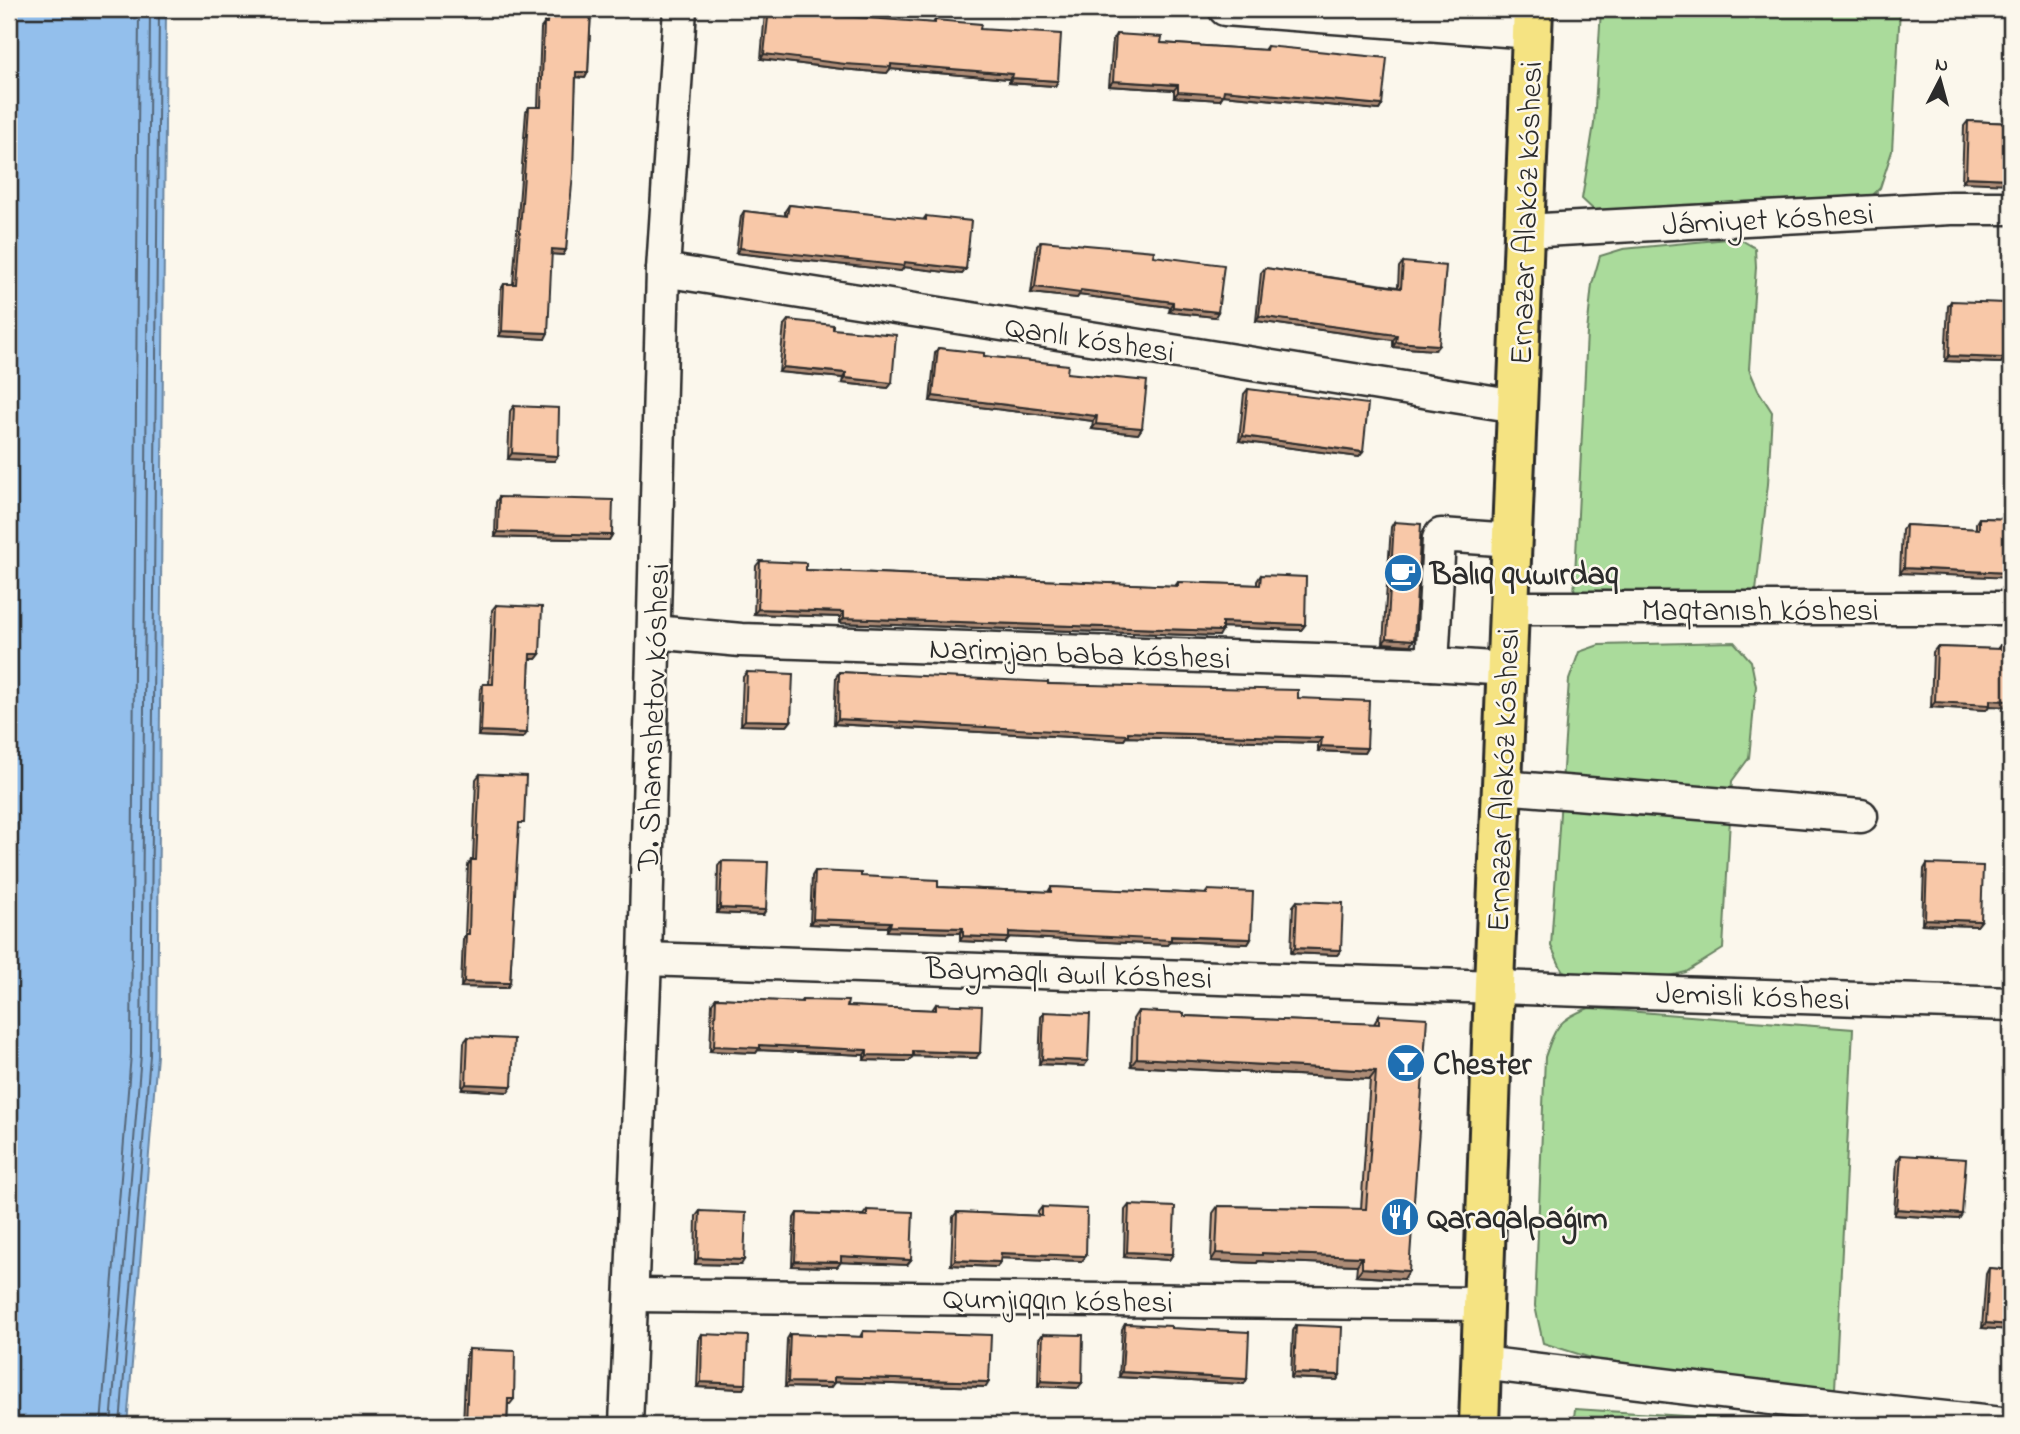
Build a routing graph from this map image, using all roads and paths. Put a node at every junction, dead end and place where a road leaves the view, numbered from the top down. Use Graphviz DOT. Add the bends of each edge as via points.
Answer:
graph roads {
  1 [pos="680,9"];
  2 [pos="1226,9"];
  3 [pos="1533,20"];
  4 [pos="2011,208"];
  5 [pos="1524,231"];
  6 [pos="663,270"];
  7 [pos="1517,406"];
  8 [pos="1512,540"];
  9 [pos="1509,608"];
  10 [pos="2011,608"];
  11 [pos="654,632"];
  12 [pos="1432,664"];
  13 [pos="1507,669"];
  14 [pos="1502,787"];
  15 [pos="1861,816"];
  16 [pos="645,959"];
  17 [pos="1494,985"];
  18 [pos="2011,1004"];
  19 [pos="632,1295"];
  20 [pos="1483,1304"];
  21 [pos="1482,1363"];
  22 [pos="626,1425"];
  23 [pos="1479,1425"];
  24 [pos="2011,1425"];
  1 -- 6 [label="street, D. Shamshetov kóshesi"];
  2 -- 3 [label="street"];
  3 -- 5 [label="main road, Ernazar Alakóz kóshesi"];
  4 -- 5 [label="street, Jámiyet kóshesi"];
  5 -- 7 [label="main road, Ernazar Alakóz kóshesi"];
  6 -- 7 [label="street, Qanlı kóshesi"];
  6 -- 11 [label="street, D. Shamshetov kóshesi"];
  7 -- 8 [label="main road, Ernazar Alakóz kóshesi"];
  8 -- 9 [label="main road, Ernazar Alakóz kóshesi"];
  8 -- 12 [label="street" via="1438,539"];
  9 -- 10 [label="street, Maqtanısh kóshesi"];
  9 -- 13 [label="main road, Ernazar Alakóz kóshesi"];
  11 -- 12 [label="street, Narimjan baba kóshesi" via="741,640"];
  11 -- 16 [label="street, D. Shamshetov kóshesi"];
  12 -- 13 [label="street, Narimjan baba kóshesi"];
  13 -- 14 [label="main road, Ernazar Alakóz kóshesi"];
  14 -- 15 [label="street"];
  14 -- 17 [label="main road, Ernazar Alakóz kóshesi"];
  16 -- 17 [label="street, Baymaqlı awıl kóshesi"];
  16 -- 19 [label="street, D. Shamshetov kóshesi"];
  17 -- 18 [label="street, Jemisli kóshesi"];
  17 -- 20 [label="main road, Ernazar Alakóz kóshesi"];
  19 -- 20 [label="street, Qumjıqqın kóshesi"];
  19 -- 22 [label="street, D. Shamshetov kóshesi"];
  20 -- 21 [label="main road, Ernazar Alakóz kóshesi"];
  21 -- 23 [label="main road, Ernazar Alakóz kóshesi"];
  21 -- 24 [label="street"];
}
